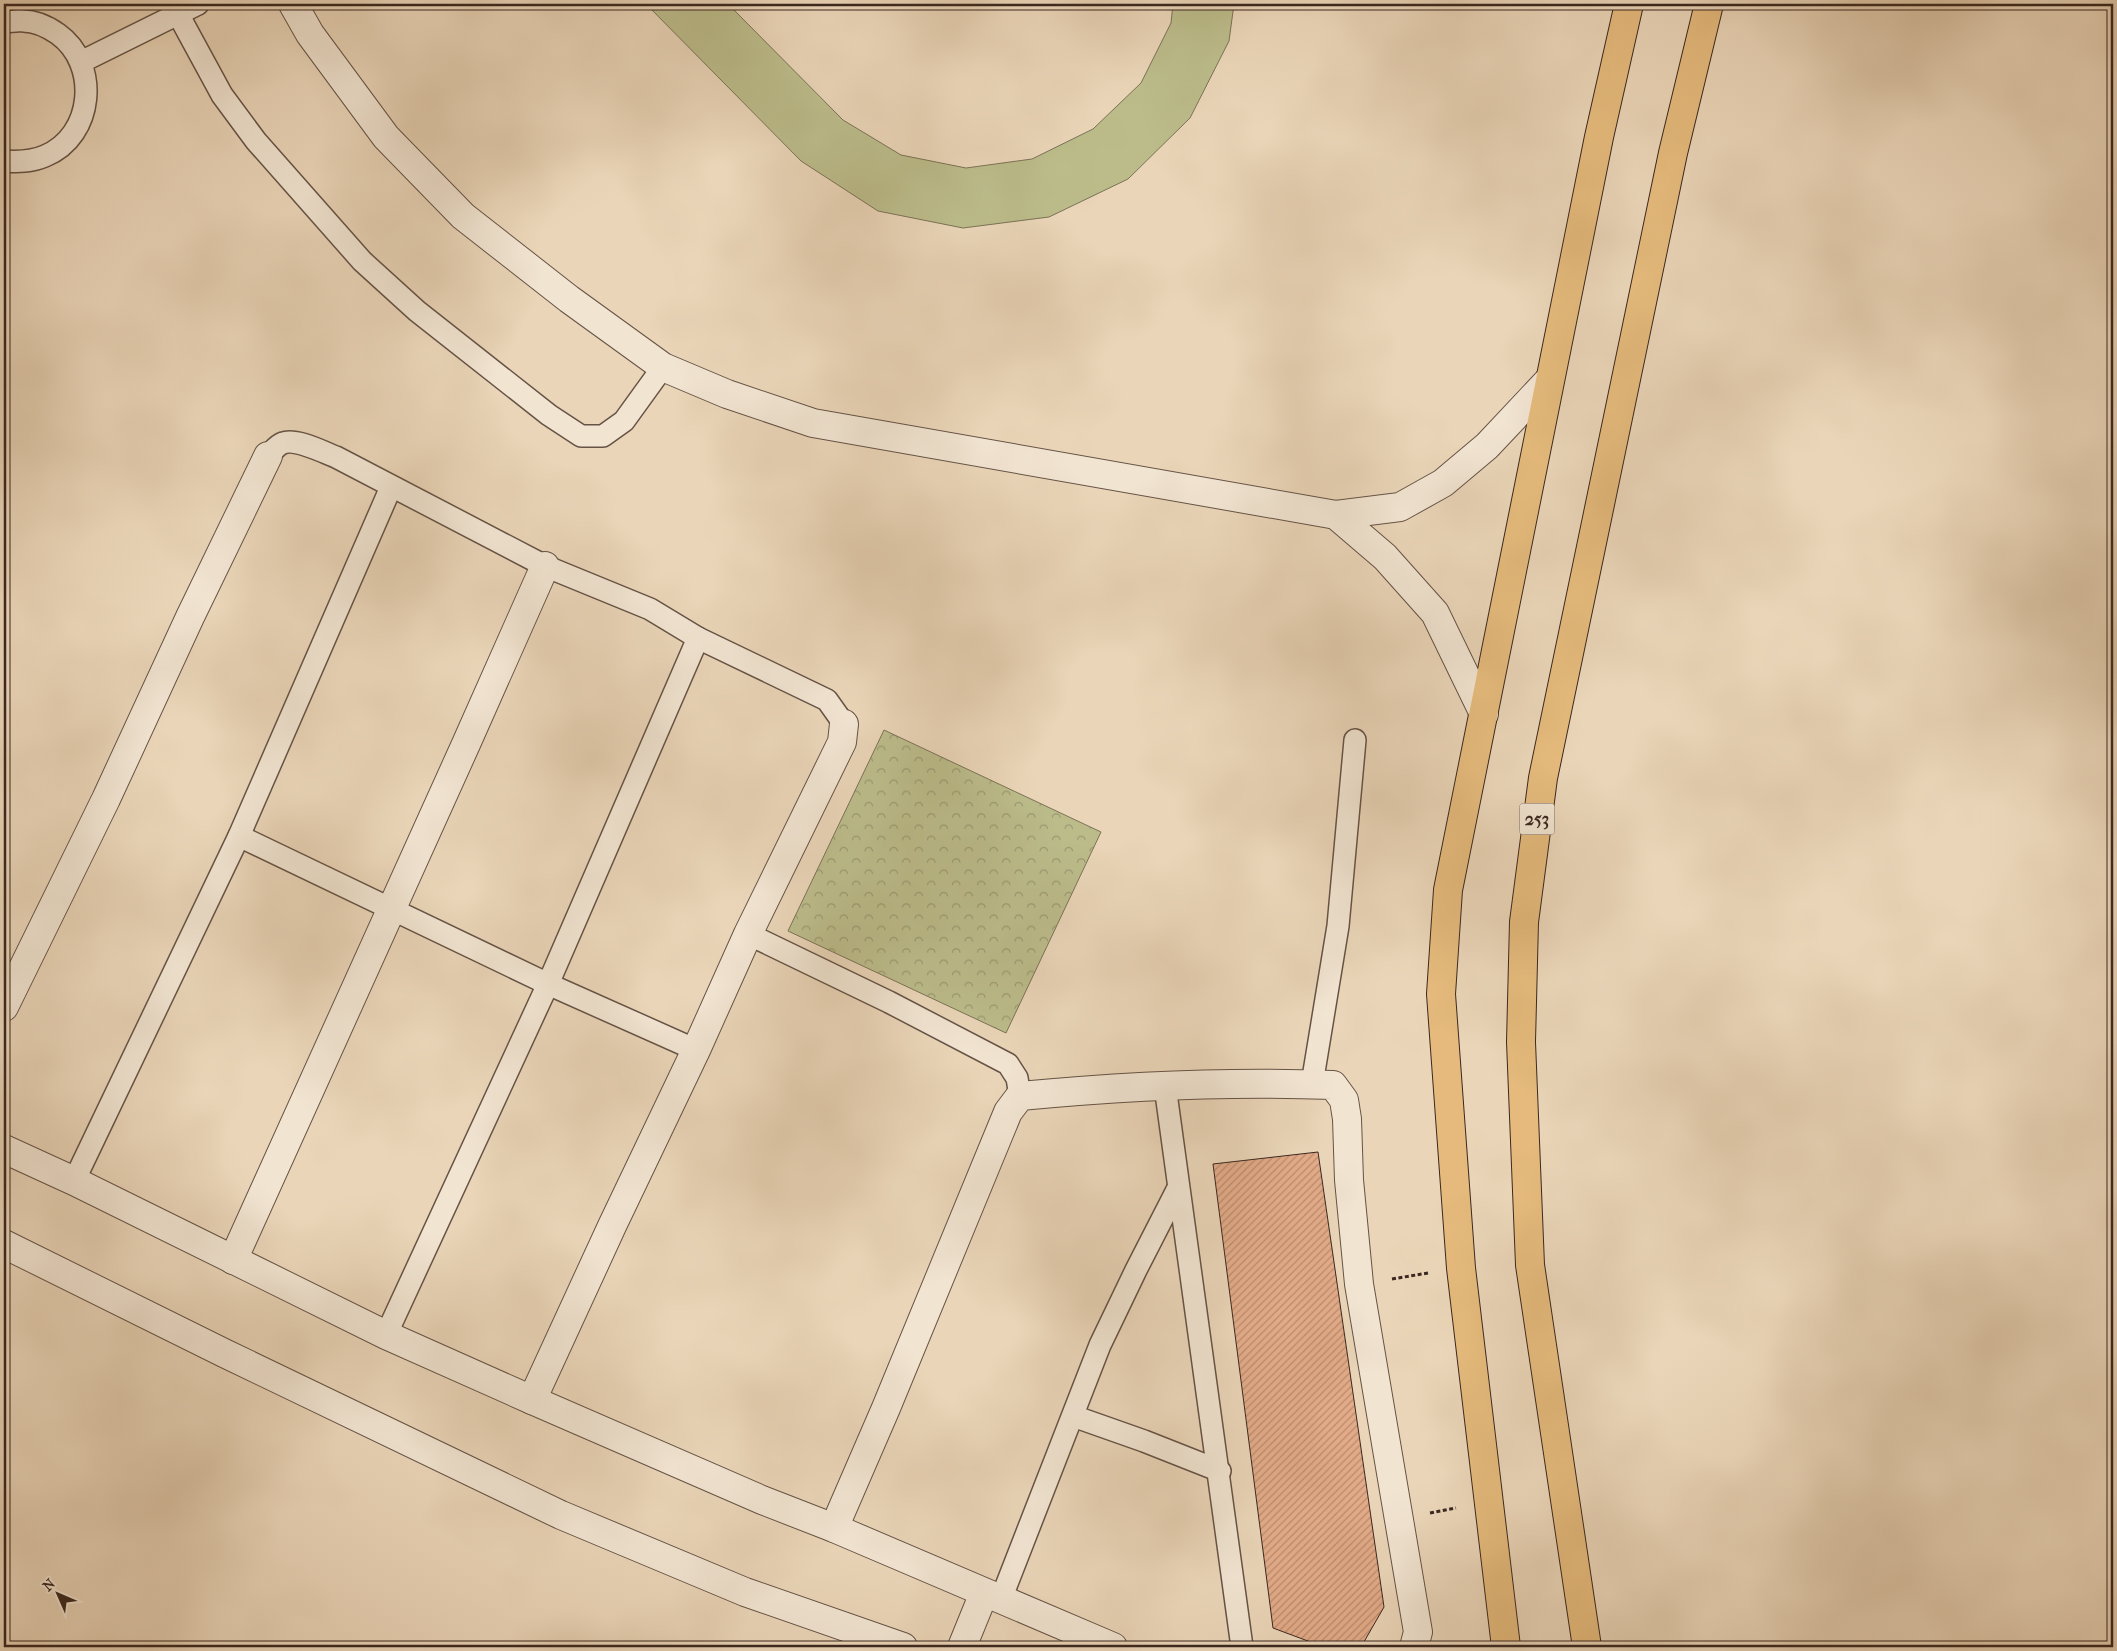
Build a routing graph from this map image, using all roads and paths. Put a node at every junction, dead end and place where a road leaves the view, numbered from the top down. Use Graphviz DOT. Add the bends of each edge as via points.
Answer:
graph roads {
  1 [pos="198,4"];
  2 [pos="293,4"];
  3 [pos="1629,4"];
  4 [pos="1709,4"];
  5 [pos="178,14"];
  6 [pos="4,22"];
  7 [pos="81,62"];
  8 [pos="4,161"];
  9 [pos="663,367"];
  10 [pos="1550,379"];
  11 [pos="268,456"];
  12 [pos="391,487"];
  13 [pos="1336,515"];
  14 [pos="544,566"];
  15 [pos="698,638"];
  16 [pos="1484,714"];
  17 [pos="844,724"];
  18 [pos="1355,740"];
  19 [pos="239,836"];
  20 [pos="392,909"];
  21 [pos="748,934"];
  22 [pos="548,984"];
  23 [pos="4,1008"];
  24 [pos="696,1050"];
  25 [pos="1312,1084"];
  26 [pos="1165,1086"];
  27 [pos="1020,1096"];
  28 [pos="4,1149"];
  29 [pos="74,1181"];
  30 [pos="1178,1188"];
  31 [pos="4,1244"];
  32 [pos="233,1260"];
  33 [pos="1461,1268"];
  34 [pos="1360,1284"];
  35 [pos="386,1334"];
  36 [pos="532,1400"];
  37 [pos="1073,1416"];
  38 [pos="1220,1472"];
  39 [pos="1489,1502"];
  40 [pos="1400,1518"];
  41 [pos="834,1528"];
  42 [pos="993,1596"];
  43 [pos="903,1647"];
  44 [pos="962,1647"];
  45 [pos="1113,1647"];
  46 [pos="1242,1647"];
  47 [pos="1414,1647"];
  48 [pos="1506,1647"];
  49 [pos="1587,1647"];
  1 -- 5 [label="lane"];
  2 -- 9 [label="street" via="310,34 386,137 463,216"];
  3 -- 10 [label="main road"];
  4 -- 49 [label="main road, 253" via="1673,154 1542,778 1524,922 1521,1042 1530,1265"];
  5 -- 7 [label="lane"];
  5 -- 9 [label="lane" via="222,95 256,141 355,254 417,312 549,415 581,436 603,436 624,422"];
  6 -- 7 [label="lane" via="24,21 47,27 67,41"];
  7 -- 8 [label="lane" via="87,91 86,106 78,126 64,144 46,156 24,162"];
  9 -- 13 [label="street" via="727,394 814,423"];
  10 -- 13 [label="street" via="1487,446 1443,482 1400,507"];
  10 -- 16 [label="main road"];
  11 -- 12 [label="lane" via="280,444 303,444 336,457"];
  11 -- 23 [label="street"];
  12 -- 14 [label="lane"];
  12 -- 19 [label="lane"];
  13 -- 16 [label="street" via="1384,557 1435,613"];
  14 -- 15 [label="lane" via="643,605"];
  14 -- 20 [label="street"];
  15 -- 17 [label="lane" via="826,700"];
  15 -- 22 [label="lane"];
  16 -- 33 [label="main road" via="1448,890 1441,994"];
  17 -- 21 [label="street" via="842,742"];
  18 -- 25 [label="lane" via="1338,926"];
  19 -- 20 [label="lane"];
  19 -- 29 [label="lane"];
  20 -- 22 [label="lane"];
  20 -- 32 [label="street"];
  21 -- 24 [label="street"];
  21 -- 27 [label="lane" via="1008,1064 1017,1078"];
  22 -- 24 [label="lane"];
  22 -- 35 [label="lane"];
  24 -- 36 [label="street"];
  25 -- 26 [label="street"];
  25 -- 34 [label="street" via="1333,1085 1344,1100"];
  26 -- 27 [label="street"];
  26 -- 30 [label="lane"];
  27 -- 41 [label="street" via="1008,1112"];
  28 -- 29 [label="street"];
  29 -- 32 [label="street"];
  30 -- 37 [label="lane" via="1100,1345"];
  30 -- 38 [label="lane"];
  31 -- 43 [label="street" via="561,1515 745,1592"];
  32 -- 35 [label="street"];
  33 -- 34 [label="path"];
  33 -- 39 [label="main road"];
  34 -- 40 [label="street"];
  35 -- 36 [label="street"];
  36 -- 41 [label="street"];
  37 -- 38 [label="lane"];
  37 -- 42 [label="lane"];
  38 -- 46 [label="lane"];
  39 -- 40 [label="path"];
  39 -- 48 [label="main road"];
  40 -- 47 [label="street" via="1418,1632"];
  41 -- 42 [label="street"];
  42 -- 44 [label="street"];
  42 -- 45 [label="street"];
}
